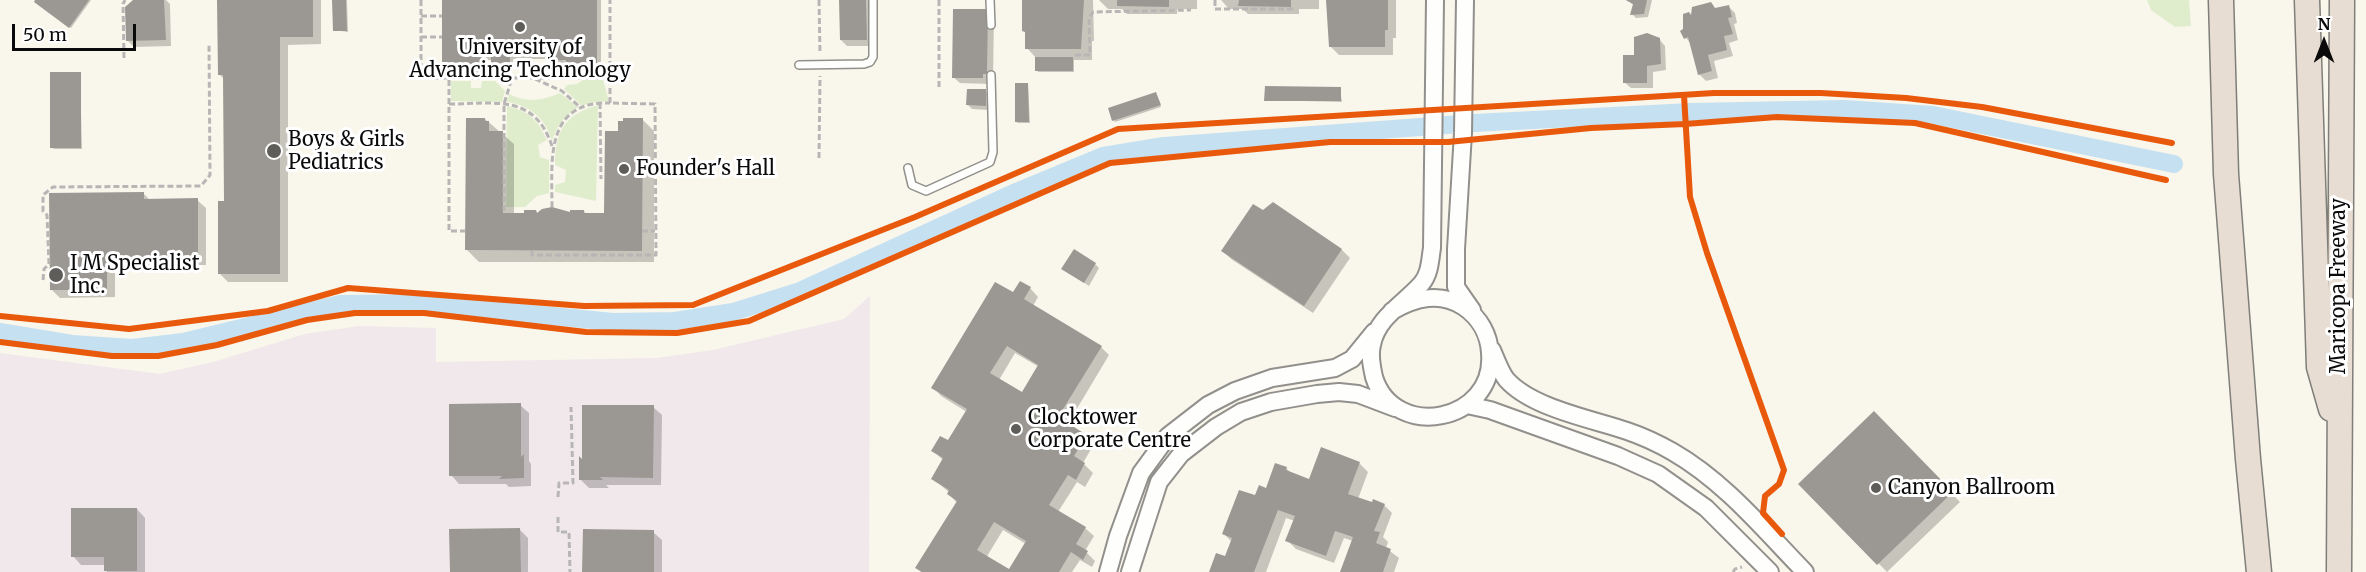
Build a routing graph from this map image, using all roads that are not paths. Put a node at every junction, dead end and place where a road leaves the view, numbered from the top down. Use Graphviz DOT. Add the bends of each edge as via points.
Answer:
graph roads {
  1 [pos="873,0"];
  2 [pos="990,0"];
  3 [pos="1435,0"];
  4 [pos="1464,0"];
  5 [pos="2222,0"];
  6 [pos="2307,0"];
  7 [pos="2342,0"];
  8 [pos="991,25"];
  9 [pos="799,65"];
  10 [pos="991,75"];
  11 [pos="908,168"];
  12 [pos="1392,311"];
  13 [pos="1479,321"];
  14 [pos="1379,327"];
  15 [pos="1490,344"];
  16 [pos="1467,405"];
  17 [pos="1404,411"];
  18 [pos="2339,435"];
  19 [pos="1108,572"];
  20 [pos="1130,572"];
  21 [pos="1770,572"];
  22 [pos="1805,572"];
  23 [pos="2259,572"];
  24 [pos="2339,572"];
  1 -- 9 [label="lane" via="870,62"];
  2 -- 8 [label="lane"];
  3 -- 12 [label="street" via="1432,248 1423,282"];
  4 -- 13 [label="street" via="1464,112 1456,287"];
  5 -- 23 [label="highway" via="2226,174"];
  6 -- 18 [label="highway" via="2319,367"];
  7 -- 18 [label="highway, Maricopa Freeway"];
  10 -- 11 [label="lane" via="990,162 926,191 912,185"];
  12 -- 13 [label="street" via="1409,301 1447,299 1465,307"];
  12 -- 14 [label="street"];
  13 -- 15 [label="street"];
  14 -- 17 [label="street" via="1372,345 1376,383"];
  14 -- 19 [label="street" via="1352,359 1335,368 1272,378 1234,391 1168,435 1141,473"];
  15 -- 16 [label="street" via="1488,378"];
  15 -- 22 [label="street" via="1504,377 1518,390 1584,419 1629,431 1672,452 1736,500"];
  16 -- 17 [label="street" via="1436,417"];
  16 -- 21 [label="street" via="1618,456 1658,474 1706,508"];
  17 -- 20 [label="street" via="1358,394 1340,392 1271,402 1241,412 1181,454 1159,482"];
  18 -- 24 [label="highway, Maricopa Freeway"];
}
